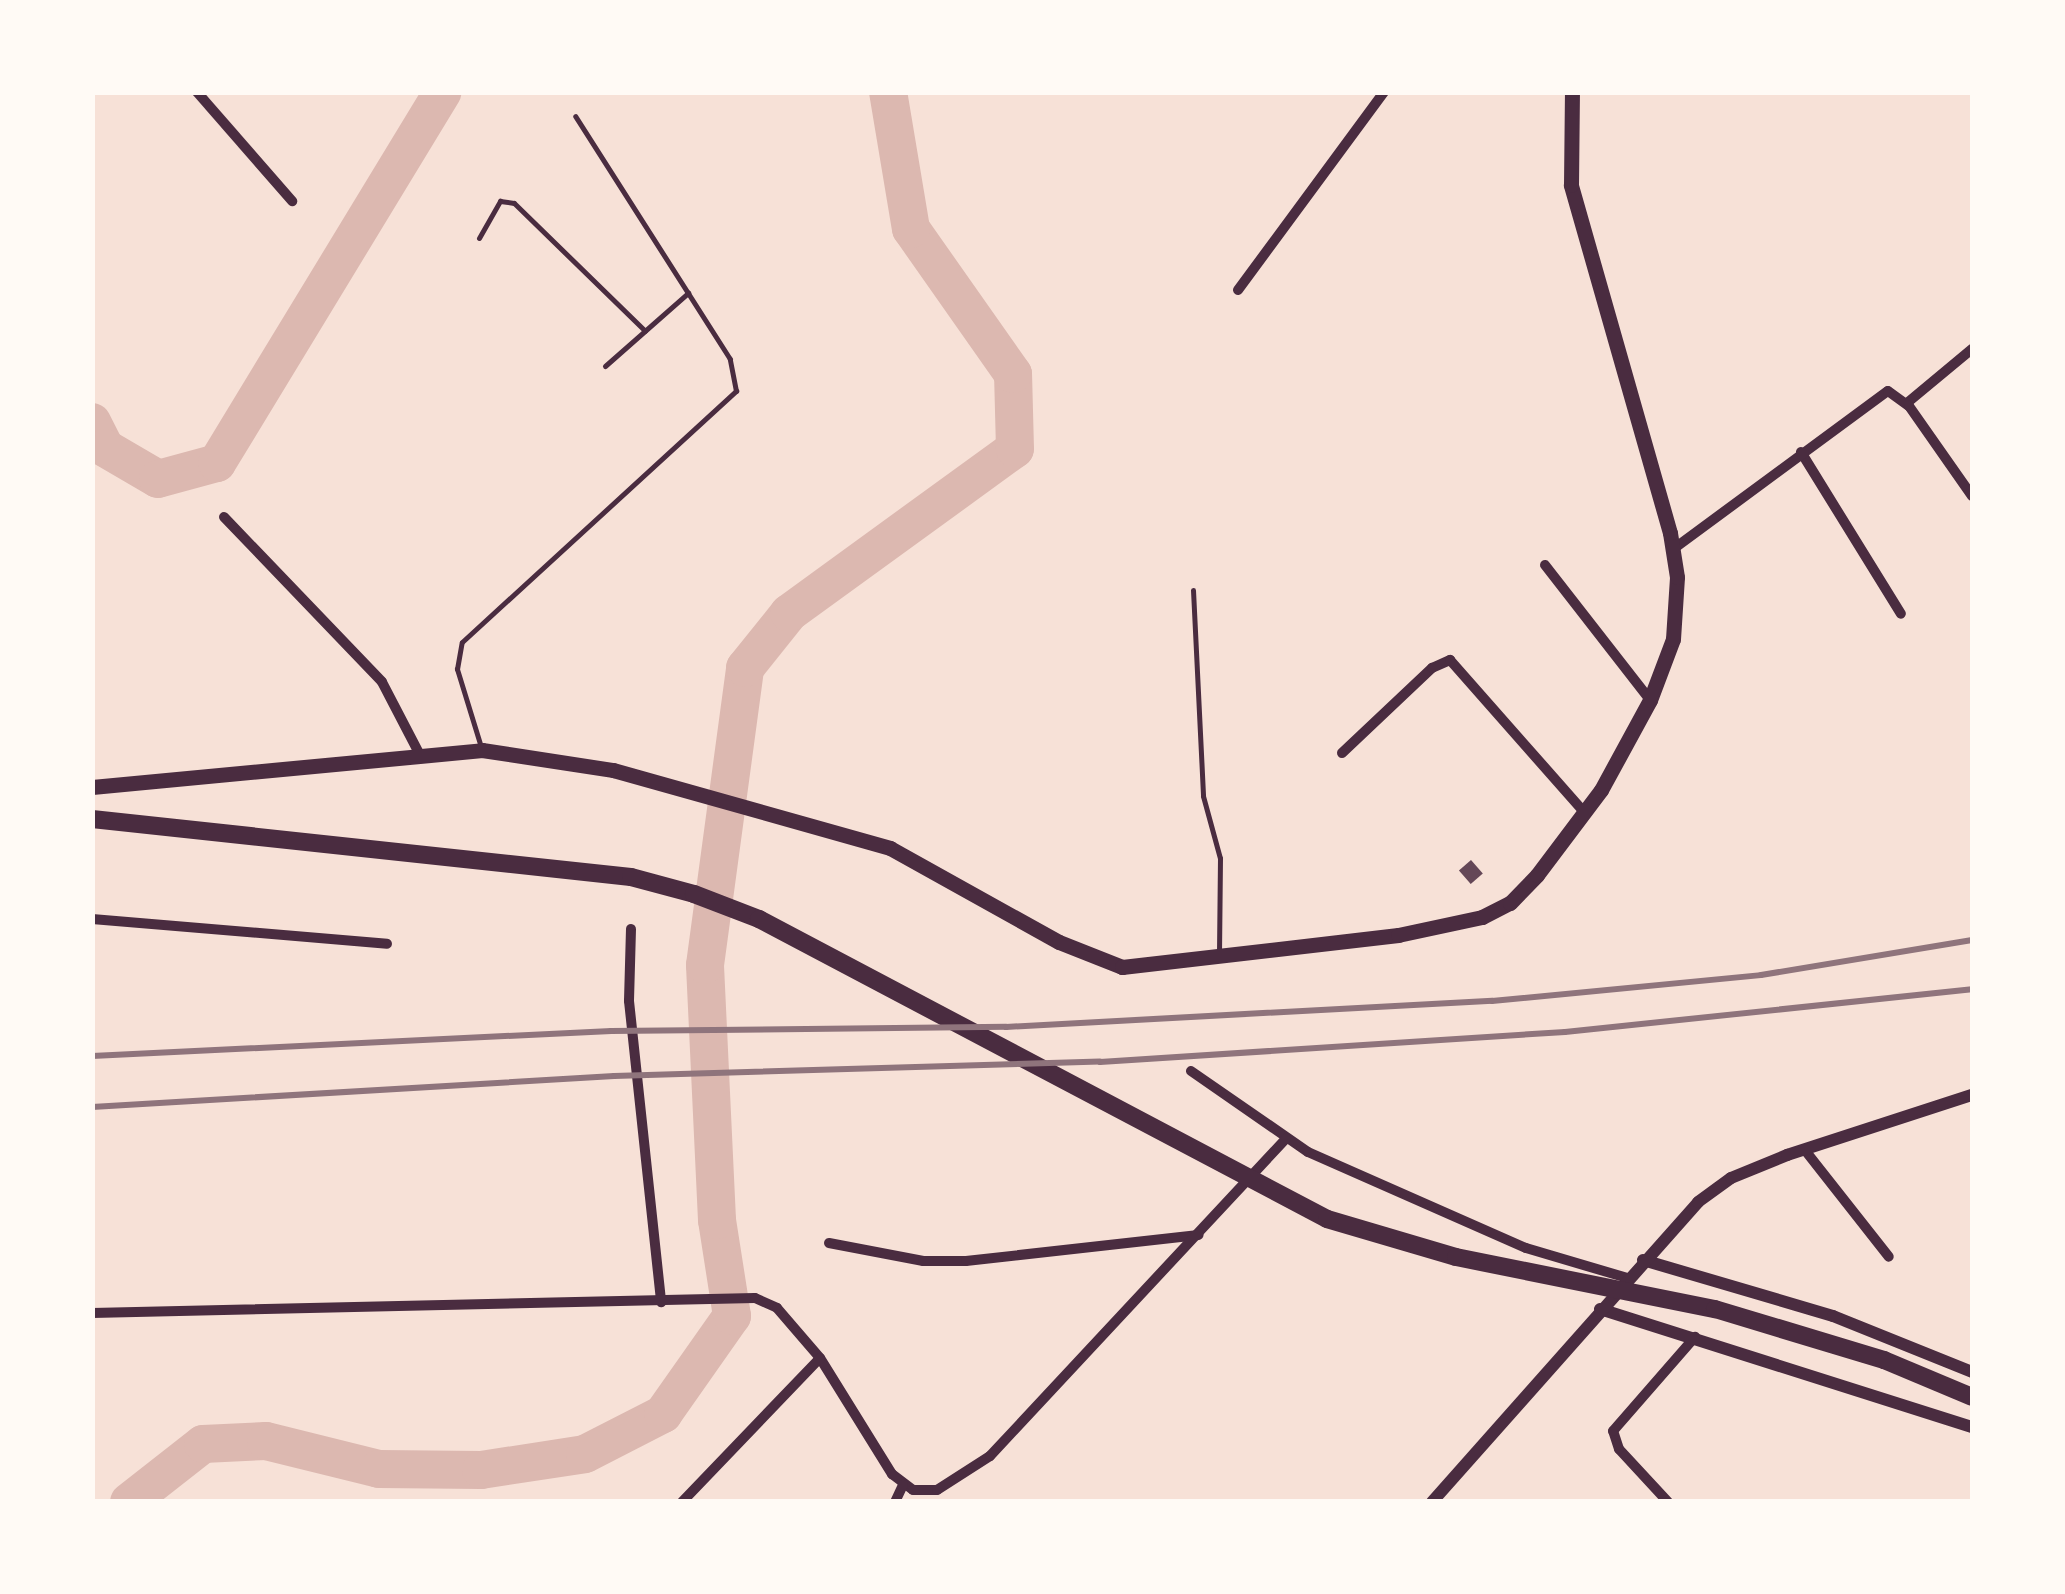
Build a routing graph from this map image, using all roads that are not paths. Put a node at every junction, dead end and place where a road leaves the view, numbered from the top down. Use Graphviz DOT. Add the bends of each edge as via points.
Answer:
graph roads {
  1 [pos="197,92"];
  2 [pos="1384,92"];
  3 [pos="1572,92"];
  4 [pos="575,116"];
  5 [pos="292,200"];
  6 [pos="479,238"];
  7 [pos="1238,290"];
  8 [pos="688,294"];
  9 [pos="646,330"];
  10 [pos="1972,349"];
  11 [pos="605,366"];
  12 [pos="1906,403"];
  13 [pos="1801,452"];
  14 [pos="1972,496"];
  15 [pos="224,517"];
  16 [pos="1672,550"];
  17 [pos="1545,564"];
  18 [pos="1193,590"];
  19 [pos="1902,614"];
  20 [pos="1650,700"];
  21 [pos="482,750"];
  22 [pos="1342,753"];
  23 [pos="420,755"];
  24 [pos="92,788"];
  25 [pos="1585,813"];
  26 [pos="92,819"];
  27 [pos="92,919"];
  28 [pos="631,928"];
  29 [pos="387,944"];
  30 [pos="1219,958"];
  31 [pos="1191,1071"];
  32 [pos="1972,1095"];
  33 [pos="1286,1139"];
  34 [pos="1804,1149"];
  35 [pos="1200,1235"];
  36 [pos="830,1244"];
  37 [pos="1889,1257"];
  38 [pos="1643,1260"];
  39 [pos="1627,1278"];
  40 [pos="662,1302"];
  41 [pos="1600,1309"];
  42 [pos="92,1313"];
  43 [pos="1695,1337"];
  44 [pos="820,1358"];
  45 [pos="1972,1372"];
  46 [pos="1972,1397"];
  47 [pos="1972,1427"];
  48 [pos="903,1485"];
  49 [pos="682,1502"];
  50 [pos="895,1502"];
  51 [pos="1432,1502"];
  52 [pos="1668,1502"];
  1 -- 5 [label="street"];
  2 -- 7 [label="street"];
  3 -- 16 [label="main road" via="1570,184 1580,230"];
  4 -- 8 [label="lane"];
  6 -- 9 [label="lane" via="500,202 514,203"];
  8 -- 9 [label="lane"];
  8 -- 21 [label="lane" via="730,358 736,391 462,642 457,668"];
  9 -- 11 [label="lane"];
  10 -- 12 [label="street"];
  12 -- 13 [label="street" via="1888,391 1877,394"];
  12 -- 14 [label="street"];
  13 -- 16 [label="street"];
  13 -- 19 [label="street"];
  15 -- 23 [label="street" via="382,682"];
  16 -- 20 [label="main road" via="1673,639"];
  17 -- 20 [label="street"];
  18 -- 30 [label="lane" via="1202,796 1220,858"];
  20 -- 25 [label="main road"];
  21 -- 23 [label="main road"];
  21 -- 30 [label="main road" via="614,770 799,819 929,865 1093,958 1122,967"];
  22 -- 25 [label="street" via="1432,668 1450,660"];
  23 -- 24 [label="main road"];
  25 -- 30 [label="main road" via="1510,902 1482,917"];
  26 -- 46 [label="highway" via="632,877 694,894 758,919 1326,1219 1456,1257 1715,1309 1884,1360"];
  27 -- 29 [label="street"];
  28 -- 40 [label="street" via="628,1001"];
  31 -- 33 [label="street"];
  32 -- 34 [label="street"];
  33 -- 35 [label="street"];
  33 -- 39 [label="street" via="1526,1248"];
  34 -- 37 [label="street"];
  34 -- 38 [label="street" via="1731,1178 1670,1228"];
  35 -- 36 [label="street" via="966,1261 923,1261"];
  35 -- 48 [label="street" via="990,1456 937,1490"];
  38 -- 39 [label="street"];
  38 -- 45 [label="street" via="1834,1316"];
  39 -- 41 [label="street"];
  40 -- 42 [label="street" via="264,1304"];
  40 -- 44 [label="street" via="739,1298 777,1308"];
  41 -- 43 [label="street"];
  41 -- 51 [label="street"];
  43 -- 47 [label="street"];
  43 -- 52 [label="street" via="1613,1431 1620,1450"];
  44 -- 48 [label="street"];
  44 -- 49 [label="street"];
  48 -- 50 [label="street"];
}
